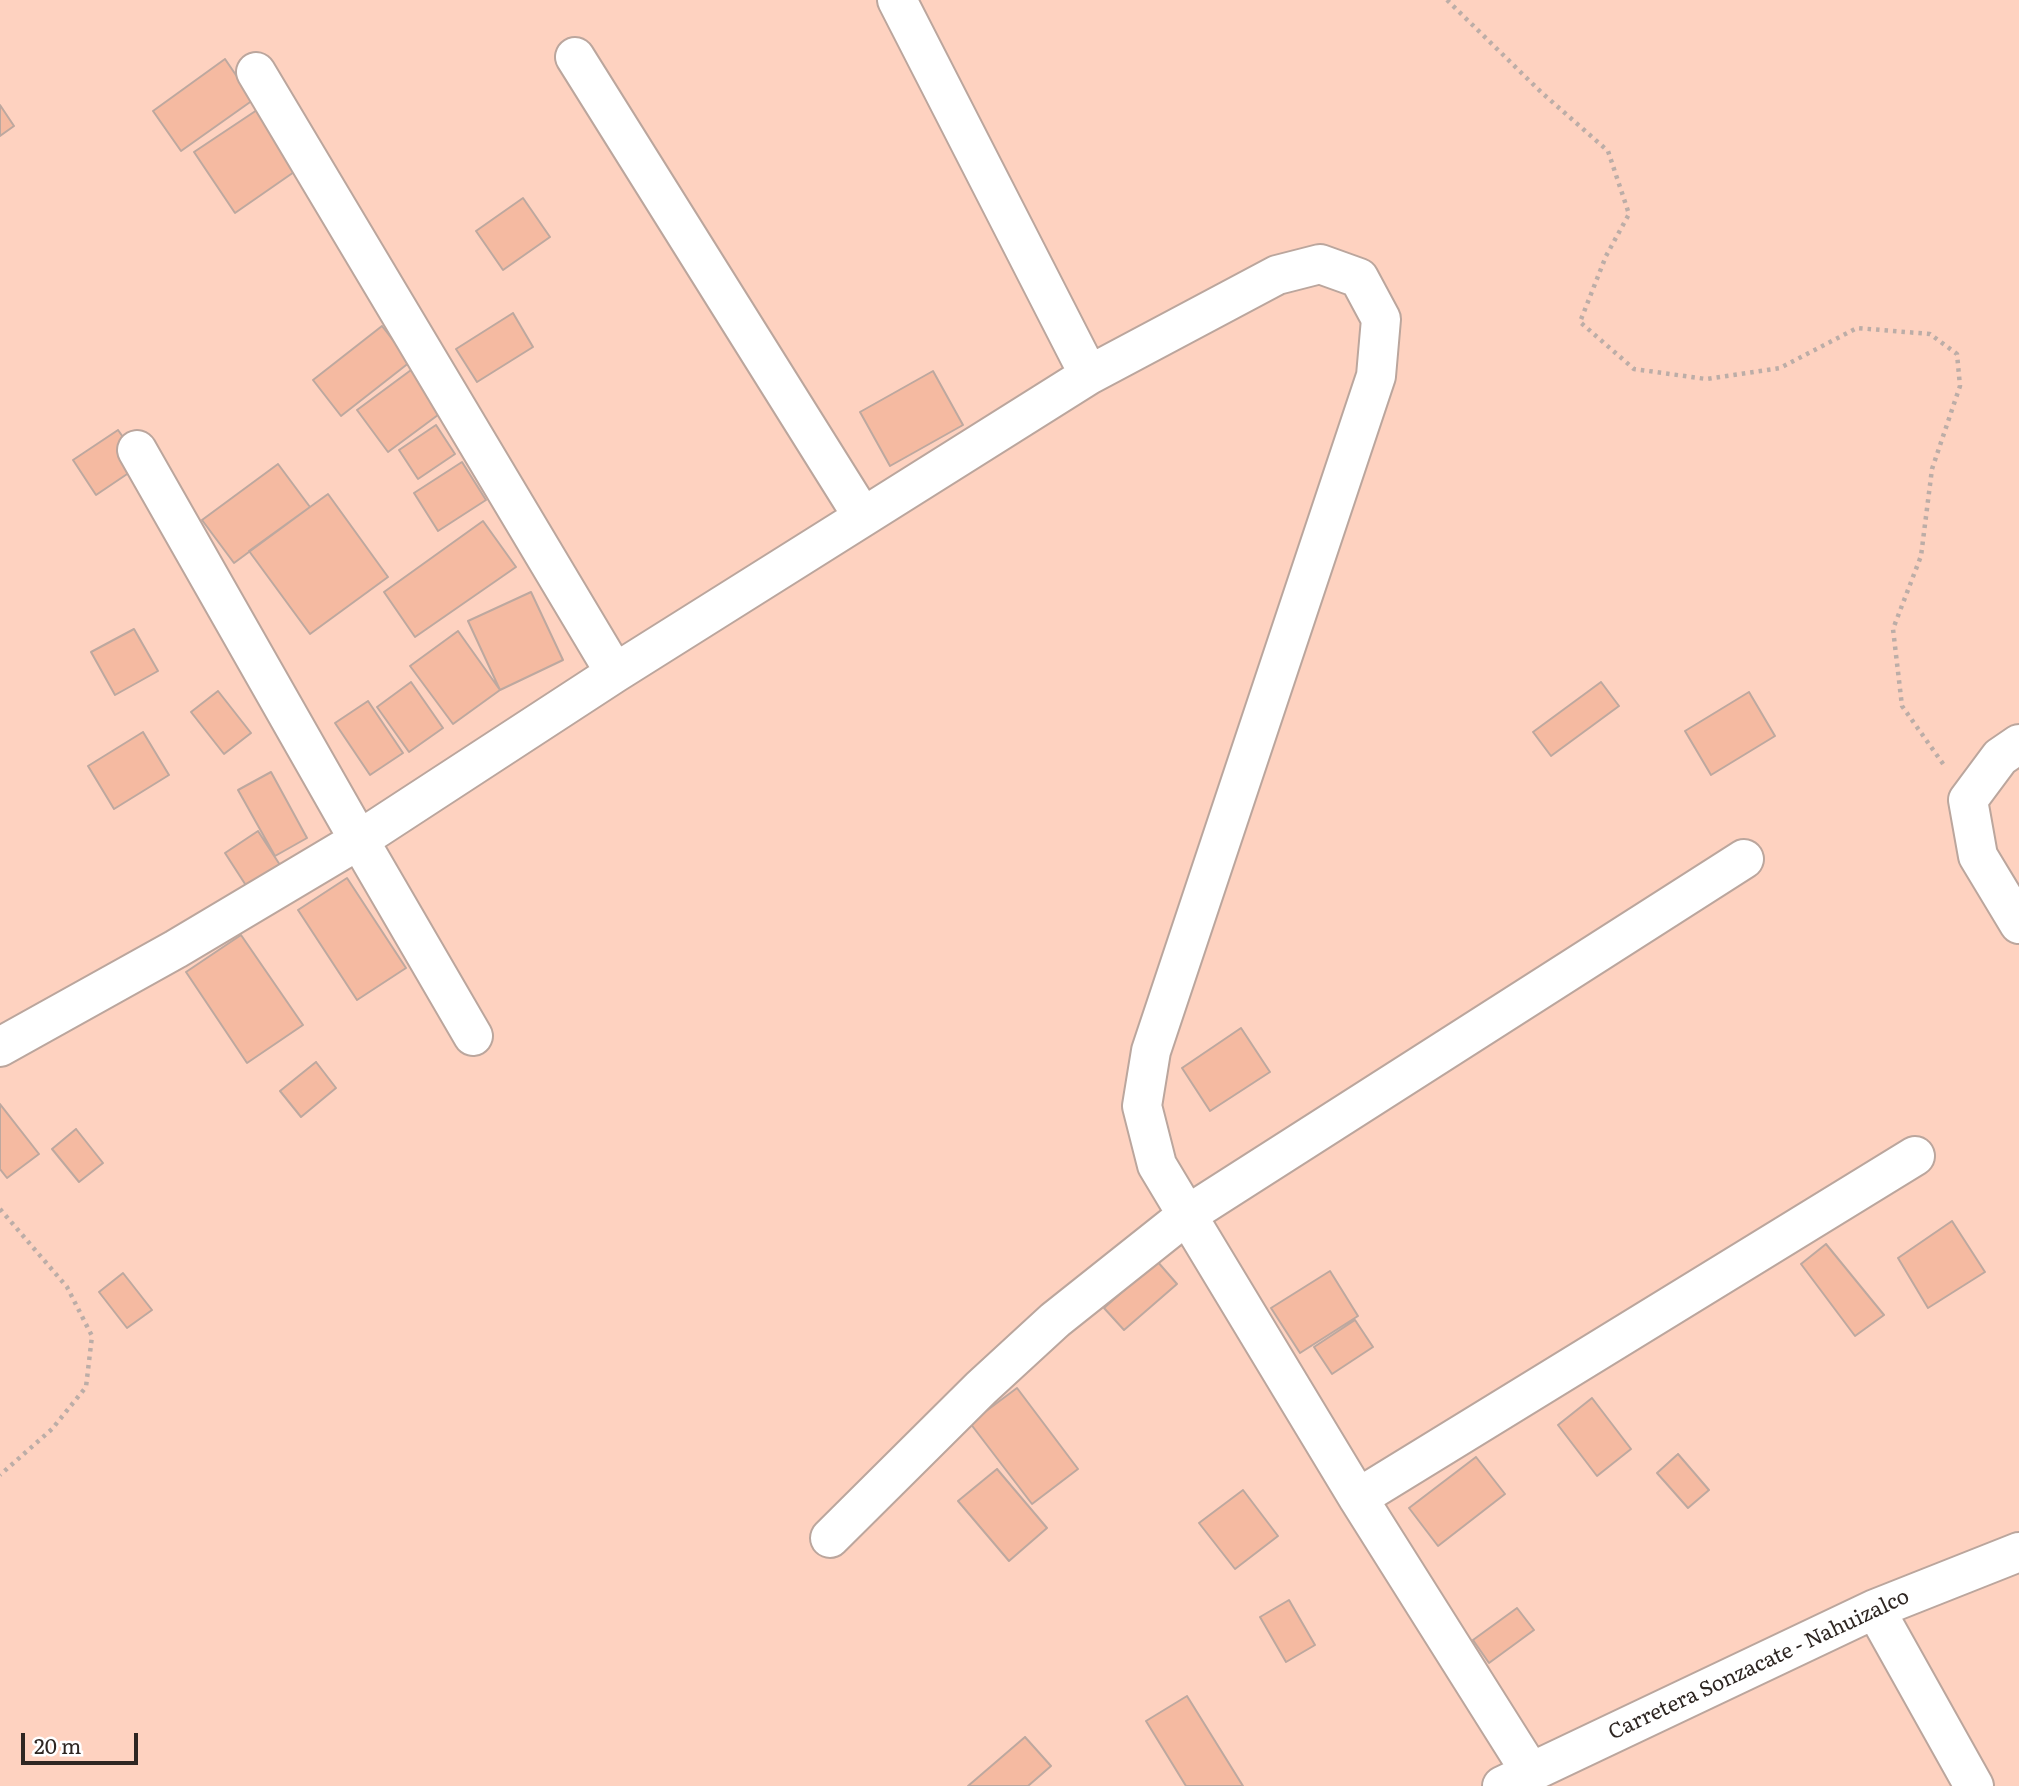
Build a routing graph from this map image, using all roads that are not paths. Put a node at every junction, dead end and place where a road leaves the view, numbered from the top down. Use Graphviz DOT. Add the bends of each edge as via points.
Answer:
graph roads {
  1 [pos="897,0"];
  2 [pos="575,57"];
  3 [pos="256,72"];
  4 [pos="1089,375"];
  5 [pos="137,450"];
  6 [pos="863,517"];
  7 [pos="615,673"];
  8 [pos="2019,744"];
  9 [pos="359,840"];
  10 [pos="1744,859"];
  11 [pos="2019,924"];
  12 [pos="473,1036"];
  13 [pos="0,1047"];
  14 [pos="1915,1156"];
  15 [pos="1187,1215"];
  16 [pos="1359,1498"];
  17 [pos="830,1538"];
  18 [pos="2019,1552"];
  19 [pos="1875,1609"];
  20 [pos="1516,1779"];
  21 [pos="1974,1786"];
  1 -- 4 [label="street"];
  2 -- 6 [label="street"];
  3 -- 7 [label="street"];
  4 -- 6 [label="street"];
  4 -- 15 [label="street" via="1277,275 1320,264 1359,278 1381,319 1376,376 1151,1051 1142,1107 1157,1165"];
  5 -- 9 [label="street"];
  6 -- 7 [label="street"];
  7 -- 9 [label="street"];
  8 -- 11 [label="street" via="2000,757 1968,800 1978,856"];
  9 -- 12 [label="street"];
  9 -- 13 [label="street"];
  10 -- 15 [label="street"];
  14 -- 16 [label="street"];
  15 -- 16 [label="street"];
  15 -- 17 [label="street" via="1046,1328"];
  16 -- 20 [label="street"];
  18 -- 19 [label="street, Carretera Sonzacate - Nahuizalco"];
  19 -- 20 [label="street, Carretera Sonzacate - Nahuizalco"];
  19 -- 21 [label="street"];
}
